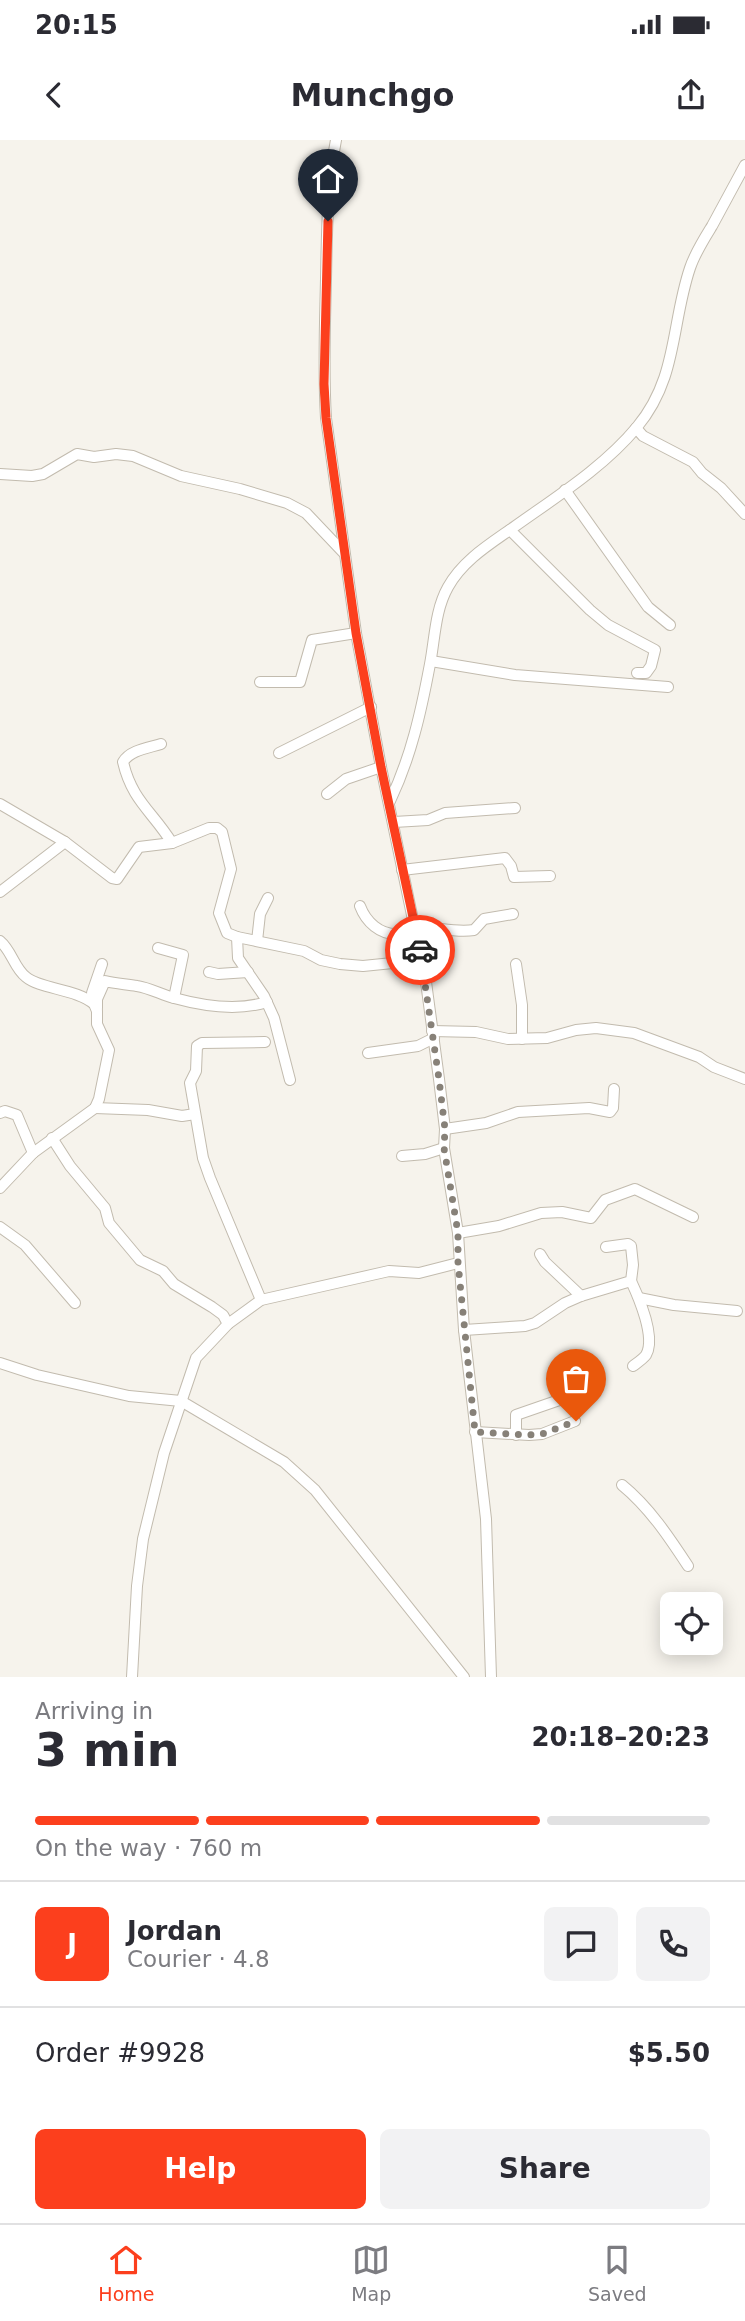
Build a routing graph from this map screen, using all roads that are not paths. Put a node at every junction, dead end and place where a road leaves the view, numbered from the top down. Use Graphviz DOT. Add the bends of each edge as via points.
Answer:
graph roads {
  1 [pos="336,140"];
  2 [pos="745,165"];
  3 [pos="636,428"];
  4 [pos="0,474"];
  5 [pos="565,491"];
  6 [pos="745,514"];
  7 [pos="510,530"];
  8 [pos="344,552"];
  9 [pos="670,625"];
  10 [pos="356,633"];
  11 [pos="430,661"];
  12 [pos="636,673"];
  13 [pos="260,682"];
  14 [pos="667,687"];
  15 [pos="371,707"];
  16 [pos="161,744"];
  17 [pos="279,753"];
  18 [pos="381,767"];
  19 [pos="327,794"];
  20 [pos="390,801"];
  21 [pos="0,804"];
  22 [pos="515,808"];
  23 [pos="394,822"];
  24 [pos="65,842"];
  25 [pos="172,843"];
  26 [pos="402,870"];
  27 [pos="550,876"];
  28 [pos="0,892"];
  29 [pos="268,898"];
  30 [pos="360,906"];
  31 [pos="513,914"];
  32 [pos="416,926"];
  33 [pos="237,937"];
  34 [pos="0,941"];
  35 [pos="257,941"];
  36 [pos="158,948"];
  37 [pos="422,960"];
  38 [pos="102,964"];
  39 [pos="516,964"];
  40 [pos="209,972"];
  41 [pos="248,972"];
  42 [pos="174,998"];
  43 [pos="89,1000"];
  44 [pos="267,1002"];
  45 [pos="97,1011"];
  46 [pos="433,1035"];
  47 [pos="522,1039"];
  48 [pos="265,1042"];
  49 [pos="368,1053"];
  50 [pos="745,1079"];
  51 [pos="290,1080"];
  52 [pos="614,1088"];
  53 [pos="95,1108"];
  54 [pos="0,1113"];
  55 [pos="195,1114"];
  56 [pos="445,1129"];
  57 [pos="52,1138"];
  58 [pos="444,1148"];
  59 [pos="33,1153"];
  60 [pos="402,1156"];
  61 [pos="0,1188"];
  62 [pos="693,1217"];
  63 [pos="0,1227"];
  64 [pos="458,1233"];
  65 [pos="606,1247"];
  66 [pos="540,1254"];
  67 [pos="458,1263"];
  68 [pos="631,1281"];
  69 [pos="581,1296"];
  70 [pos="639,1298"];
  71 [pos="261,1300"];
  72 [pos="75,1303"];
  73 [pos="737,1311"];
  74 [pos="228,1324"];
  75 [pos="464,1330"];
  76 [pos="0,1363"];
  77 [pos="633,1366"];
  78 [pos="568,1398"];
  79 [pos="181,1401"];
  80 [pos="576,1421"];
  81 [pos="475,1432"];
  82 [pos="516,1435"];
  83 [pos="622,1485"];
  84 [pos="688,1566"];
  85 [pos="132,1677"];
  86 [pos="464,1677"];
  87 [pos="491,1677"];
  1 -- 8 [label="street" via="328,221 324,384"];
  2 -- 3 [label="street" via="691,265 661,391"];
  3 -- 5 [label="street"];
  3 -- 6 [label="street" via="693,462"];
  4 -- 8 [label="street" via="43,474 77,454 133,456 181,476 287,503 306,513"];
  5 -- 7 [label="street"];
  5 -- 9 [label="street" via="648,607"];
  7 -- 11 [label="street" via="462,566 448,588 439,609"];
  7 -- 12 [label="street" via="608,625 655,650 646,673"];
  8 -- 10 [label="street"];
  10 -- 13 [label="street" via="312,640 300,682"];
  10 -- 15 [label="street"];
  11 -- 14 [label="street" via="515,675"];
  11 -- 20 [label="street" via="415,735"];
  15 -- 17 [label="street"];
  15 -- 18 [label="street"];
  16 -- 25 [label="street" via="123,762 141,805"];
  18 -- 19 [label="street" via="346,779"];
  18 -- 20 [label="street"];
  20 -- 23 [label="street"];
  21 -- 24 [label="street"];
  22 -- 23 [label="street"];
  23 -- 26 [label="street"];
  24 -- 25 [label="street" via="112,878 117,878 139,847"];
  24 -- 28 [label="street"];
  25 -- 33 [label="street" via="209,828 222,832 231,869 219,913 227,933"];
  26 -- 27 [label="street" via="505,858 514,877"];
  26 -- 32 [label="street"];
  29 -- 35 [label="street" via="260,914"];
  30 -- 32 [label="street" via="365,919 382,931 399,934"];
  31 -- 32 [label="street" via="484,919 474,930 462,932"];
  32 -- 37 [label="street"];
  33 -- 35 [label="street"];
  33 -- 41 [label="street" via="238,958"];
  34 -- 43 [label="street" via="27,978"];
  35 -- 37 [label="street" via="340,964"];
  36 -- 42 [label="street" via="183,955"];
  37 -- 46 [label="street"];
  38 -- 43 [label="street"];
  39 -- 47 [label="street"];
  40 -- 41 [label="street"];
  41 -- 44 [label="street"];
  42 -- 44 [label="street" via="236,1007"];
  42 -- 45 [label="street" via="105,981"];
  43 -- 45 [label="street"];
  44 -- 51 [label="street"];
  45 -- 53 [label="street" via="97,1024 109,1050"];
  46 -- 47 [label="street" via="476,1032"];
  46 -- 49 [label="street" via="418,1046"];
  46 -- 56 [label="street"];
  47 -- 50 [label="street" via="589,1029 634,1033"];
  48 -- 55 [label="street" via="197,1045 196,1071 190,1083"];
  52 -- 56 [label="street" via="610,1112 579,1108 518,1112"];
  53 -- 55 [label="street"];
  53 -- 57 [label="street"];
  54 -- 59 [label="street" via="17,1115"];
  55 -- 71 [label="street" via="210,1178"];
  56 -- 58 [label="street"];
  57 -- 59 [label="street"];
  57 -- 74 [label="street" via="140,1260 212,1307"];
  58 -- 60 [label="street"];
  58 -- 64 [label="street"];
  59 -- 61 [label="street"];
  62 -- 64 [label="street" via="635,1189 605,1200 591,1218 541,1213"];
  63 -- 72 [label="street" via="25,1245"];
  64 -- 67 [label="street"];
  65 -- 68 [label="street" via="631,1246"];
  66 -- 69 [label="street"];
  67 -- 71 [label="street" via="419,1273 389,1271"];
  67 -- 75 [label="street"];
  68 -- 69 [label="street"];
  68 -- 70 [label="street"];
  69 -- 75 [label="street" via="536,1323"];
  70 -- 73 [label="street"];
  70 -- 77 [label="street" via="648,1346 646,1355"];
  71 -- 74 [label="street"];
  74 -- 79 [label="street" via="195,1358"];
  75 -- 81 [label="street"];
  76 -- 79 [label="street" via="129,1396"];
  78 -- 82 [label="street" via="516,1415"];
  79 -- 85 [label="street" via="143,1539"];
  79 -- 86 [label="street" via="301,1476"];
  80 -- 82 [label="street" via="542,1434"];
  81 -- 82 [label="street"];
  81 -- 87 [label="street" via="486,1519"];
  83 -- 84 [label="street" via="654,1517"];
}
